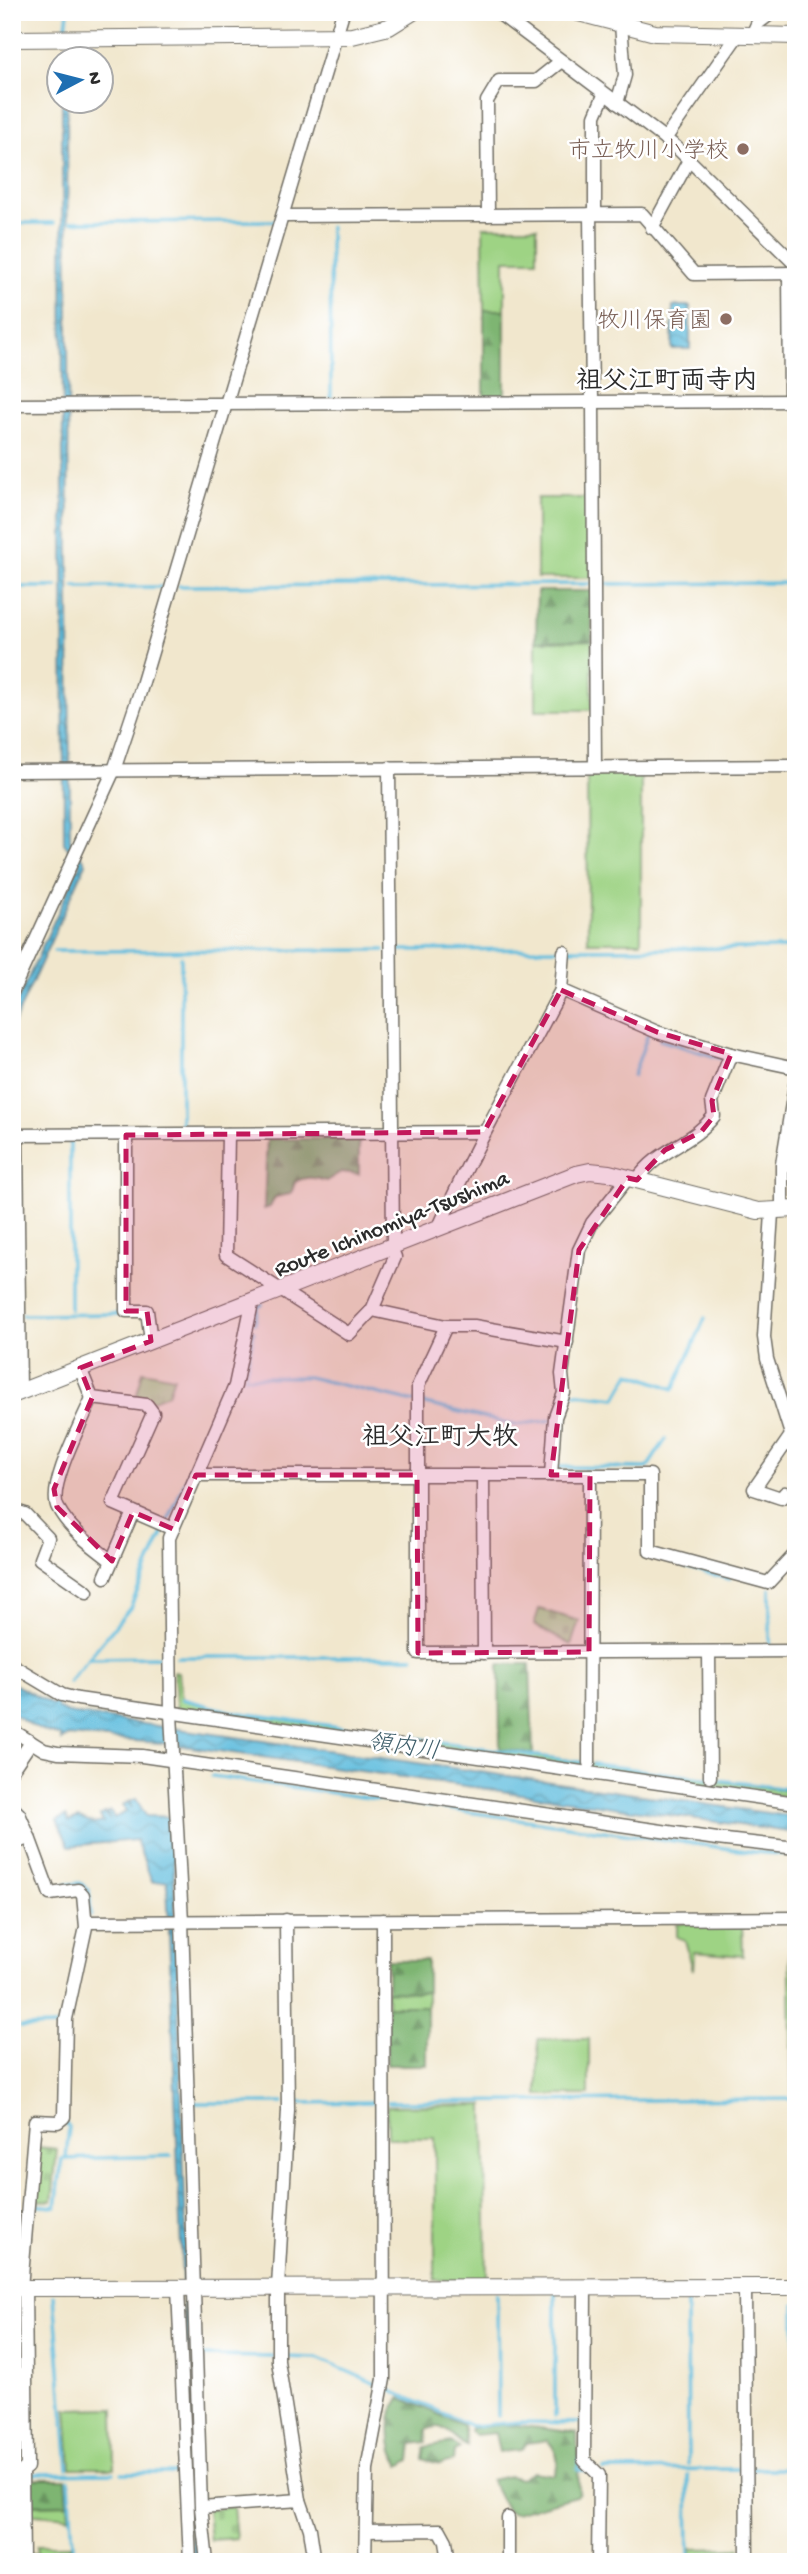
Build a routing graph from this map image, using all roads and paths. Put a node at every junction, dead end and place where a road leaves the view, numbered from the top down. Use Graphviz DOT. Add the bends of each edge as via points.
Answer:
graph roads {
  1 [pos="343,12"];
  2 [pos="413,12"];
  3 [pos="497,12"];
  4 [pos="575,12"];
  5 [pos="773,12"];
  6 [pos="620,19"];
  7 [pos="745,35"];
  8 [pos="796,36"];
  9 [pos="337,37"];
  10 [pos="12,39"];
  11 [pos="559,62"];
  12 [pos="604,95"];
  13 [pos="617,103"];
  14 [pos="665,139"];
  15 [pos="689,160"];
  16 [pos="592,214"];
  17 [pos="488,215"];
  18 [pos="284,216"];
  19 [pos="652,228"];
  20 [pos="794,270"];
  21 [pos="793,401"];
  22 [pos="592,402"];
  23 [pos="227,404"];
  24 [pos="12,405"];
  25 [pos="796,766"];
  26 [pos="595,767"];
  27 [pos="389,768"];
  28 [pos="114,770"];
  29 [pos="12,771"];
  30 [pos="564,952"];
  31 [pos="561,990"];
  32 [pos="12,992"];
  33 [pos="731,1054"];
  34 [pos="796,1068"];
  35 [pos="796,1079"];
  36 [pos="484,1132"];
  37 [pos="392,1133"];
  38 [pos="228,1134"];
  39 [pos="15,1135"];
  40 [pos="125,1135"];
  41 [pos="633,1179"];
  42 [pos="783,1211"];
  43 [pos="439,1227"];
  44 [pos="391,1245"];
  45 [pos="281,1290"];
  46 [pos="248,1303"];
  47 [pos="372,1310"];
  48 [pos="446,1326"];
  49 [pos="151,1341"];
  50 [pos="567,1342"];
  51 [pos="80,1368"];
  52 [pos="16,1393"];
  53 [pos="92,1398"];
  54 [pos="796,1420"];
  55 [pos="790,1435"];
  56 [pos="796,1450"];
  57 [pos="196,1475"];
  58 [pos="416,1475"];
  59 [pos="483,1475"];
  60 [pos="551,1475"];
  61 [pos="590,1475"];
  62 [pos="796,1498"];
  63 [pos="12,1510"];
  64 [pos="133,1512"];
  65 [pos="173,1529"];
  66 [pos="796,1553"];
  67 [pos="112,1561"];
  68 [pos="105,1577"];
  69 [pos="87,1592"];
  70 [pos="796,1651"];
  71 [pos="589,1652"];
  72 [pos="709,1652"];
  73 [pos="484,1653"];
  74 [pos="12,1665"];
  75 [pos="172,1713"];
  76 [pos="12,1730"];
  77 [pos="31,1742"];
  78 [pos="174,1760"];
  79 [pos="589,1763"];
  80 [pos="12,1770"];
  81 [pos="709,1777"];
  82 [pos="796,1803"];
  83 [pos="12,1807"];
  84 [pos="29,1836"];
  85 [pos="12,1846"];
  86 [pos="796,1848"];
  87 [pos="796,1918"];
  88 [pos="286,1920"];
  89 [pos="383,1920"];
  90 [pos="175,1921"];
  91 [pos="86,1922"];
  92 [pos="278,2287"];
  93 [pos="384,2287"];
  94 [pos="585,2287"];
  95 [pos="744,2287"];
  96 [pos="796,2287"];
  97 [pos="19,2288"];
  98 [pos="186,2288"];
  99 [pos="300,2500"];
  100 [pos="201,2507"];
  101 [pos="508,2518"];
  102 [pos="366,2531"];
  103 [pos="314,2560"];
  104 [pos="23,2562"];
  105 [pos="190,2562"];
  106 [pos="207,2562"];
  107 [pos="297,2562"];
  108 [pos="365,2562"];
  109 [pos="449,2562"];
  110 [pos="508,2562"];
  111 [pos="598,2562"];
  112 [pos="747,2562"];
  1 -- 9 [label="street"];
  2 -- 9 [label="street" via="368,34"];
  3 -- 11 [label="street"];
  4 -- 6 [label="street"];
  5 -- 7 [label="street"];
  6 -- 7 [label="street" via="655,33"];
  6 -- 13 [label="street" via="625,75"];
  7 -- 8 [label="street"];
  7 -- 14 [label="street"];
  9 -- 10 [label="street"];
  9 -- 18 [label="street"];
  11 -- 12 [label="street"];
  11 -- 17 [label="street" via="536,82 499,81 487,101"];
  12 -- 13 [label="street"];
  12 -- 16 [label="street" via="596,116"];
  13 -- 14 [label="street"];
  14 -- 15 [label="street"];
  15 -- 19 [label="street"];
  15 -- 20 [label="street"];
  16 -- 17 [label="street"];
  16 -- 19 [label="street" via="642,214"];
  16 -- 22 [label="street"];
  17 -- 18 [label="street"];
  18 -- 23 [label="street"];
  19 -- 20 [label="street" via="694,274"];
  20 -- 21 [label="street"];
  21 -- 22 [label="street"];
  22 -- 23 [label="street"];
  22 -- 26 [label="street"];
  23 -- 24 [label="street"];
  23 -- 28 [label="street"];
  25 -- 26 [label="street"];
  26 -- 27 [label="street"];
  27 -- 28 [label="street"];
  27 -- 37 [label="street"];
  28 -- 29 [label="street"];
  28 -- 32 [label="street"];
  30 -- 31 [label="street"];
  31 -- 33 [label="street" via="657,1032"];
  31 -- 36 [label="street"];
  33 -- 34 [label="street"];
  33 -- 41 [label="street" via="712,1101 714,1116 701,1132 665,1150"];
  35 -- 42 [label="street" via="782,1164"];
  36 -- 37 [label="street"];
  36 -- 43 [label="street"];
  37 -- 38 [label="street"];
  37 -- 44 [label="street"];
  38 -- 40 [label="street"];
  38 -- 45 [label="street" via="226,1255"];
  39 -- 40 [label="street"];
  39 -- 52 [label="street"];
  40 -- 49 [label="street" via="127,1311 147,1311"];
  41 -- 42 [label="street, Route Ichinomiya-Tsushima"];
  41 -- 43 [label="street, Route Ichinomiya-Tsushima" via="590,1171 576,1174"];
  41 -- 50 [label="street" via="592,1223 579,1250"];
  42 -- 55 [label="street" via="764,1337"];
  43 -- 44 [label="street, Route Ichinomiya-Tsushima"];
  44 -- 45 [label="street, Route Ichinomiya-Tsushima"];
  44 -- 47 [label="street" via="395,1257"];
  45 -- 46 [label="street, Route Ichinomiya-Tsushima"];
  45 -- 47 [label="street" via="349,1334"];
  46 -- 49 [label="street, Route Ichinomiya-Tsushima"];
  46 -- 57 [label="street" via="251,1308 236,1386"];
  47 -- 48 [label="street"];
  48 -- 50 [label="street" via="474,1326"];
  48 -- 58 [label="street" via="418,1386"];
  49 -- 51 [label="street, Route Ichinomiya-Tsushima"];
  50 -- 60 [label="street"];
  51 -- 52 [label="street, Route Ichinomiya-Tsushima"];
  51 -- 53 [label="street"];
  53 -- 64 [label="street" via="147,1405 153,1413 113,1503"];
  53 -- 67 [label="street" via="54,1489 57,1507 84,1540"];
  54 -- 55 [label="street"];
  55 -- 56 [label="street"];
  55 -- 62 [label="street" via="754,1489"];
  57 -- 58 [label="street"];
  57 -- 65 [label="street"];
  58 -- 59 [label="street"];
  58 -- 73 [label="street" via="418,1653"];
  59 -- 60 [label="street"];
  59 -- 73 [label="street"];
  60 -- 61 [label="street"];
  61 -- 66 [label="street" via="650,1475 650,1551 768,1583"];
  61 -- 71 [label="street"];
  63 -- 69 [label="street" via="24,1514 48,1538 40,1559"];
  64 -- 65 [label="street"];
  64 -- 67 [label="street"];
  65 -- 75 [label="street" via="169,1538"];
  67 -- 68 [label="street"];
  70 -- 72 [label="street"];
  71 -- 72 [label="street"];
  71 -- 73 [label="street"];
  71 -- 79 [label="street"];
  72 -- 81 [label="street"];
  74 -- 75 [label="street" via="62,1695"];
  75 -- 78 [label="street"];
  75 -- 82 [label="street"];
  76 -- 77 [label="street"];
  77 -- 78 [label="street" via="58,1753"];
  77 -- 80 [label="street"];
  78 -- 86 [label="street"];
  78 -- 90 [label="street"];
  83 -- 84 [label="street"];
  84 -- 85 [label="street"];
  84 -- 91 [label="street" via="50,1894 78,1890 83,1895"];
  87 -- 89 [label="street"];
  88 -- 89 [label="street"];
  88 -- 90 [label="street"];
  88 -- 92 [label="street" via="288,2110"];
  89 -- 93 [label="street"];
  90 -- 91 [label="street"];
  90 -- 98 [label="street"];
  91 -- 97 [label="street" via="65,2019 64,2117 58,2122 35,2121"];
  92 -- 93 [label="street"];
  92 -- 98 [label="street"];
  92 -- 99 [label="street" via="278,2357"];
  93 -- 94 [label="street"];
  93 -- 102 [label="street" via="383,2384 368,2469"];
  94 -- 95 [label="street"];
  94 -- 111 [label="street" via="584,2460 599,2475"];
  95 -- 96 [label="street"];
  95 -- 112 [label="street"];
  97 -- 98 [label="street"];
  97 -- 104 [label="street" via="27,2467 22,2471"];
  98 -- 100 [label="street"];
  98 -- 105 [label="street"];
  99 -- 100 [label="street"];
  99 -- 103 [label="street"];
  100 -- 106 [label="street"];
  101 -- 110 [label="street"];
  102 -- 108 [label="street"];
  102 -- 109 [label="street" via="440,2530"];
  103 -- 107 [label="street"];
}
